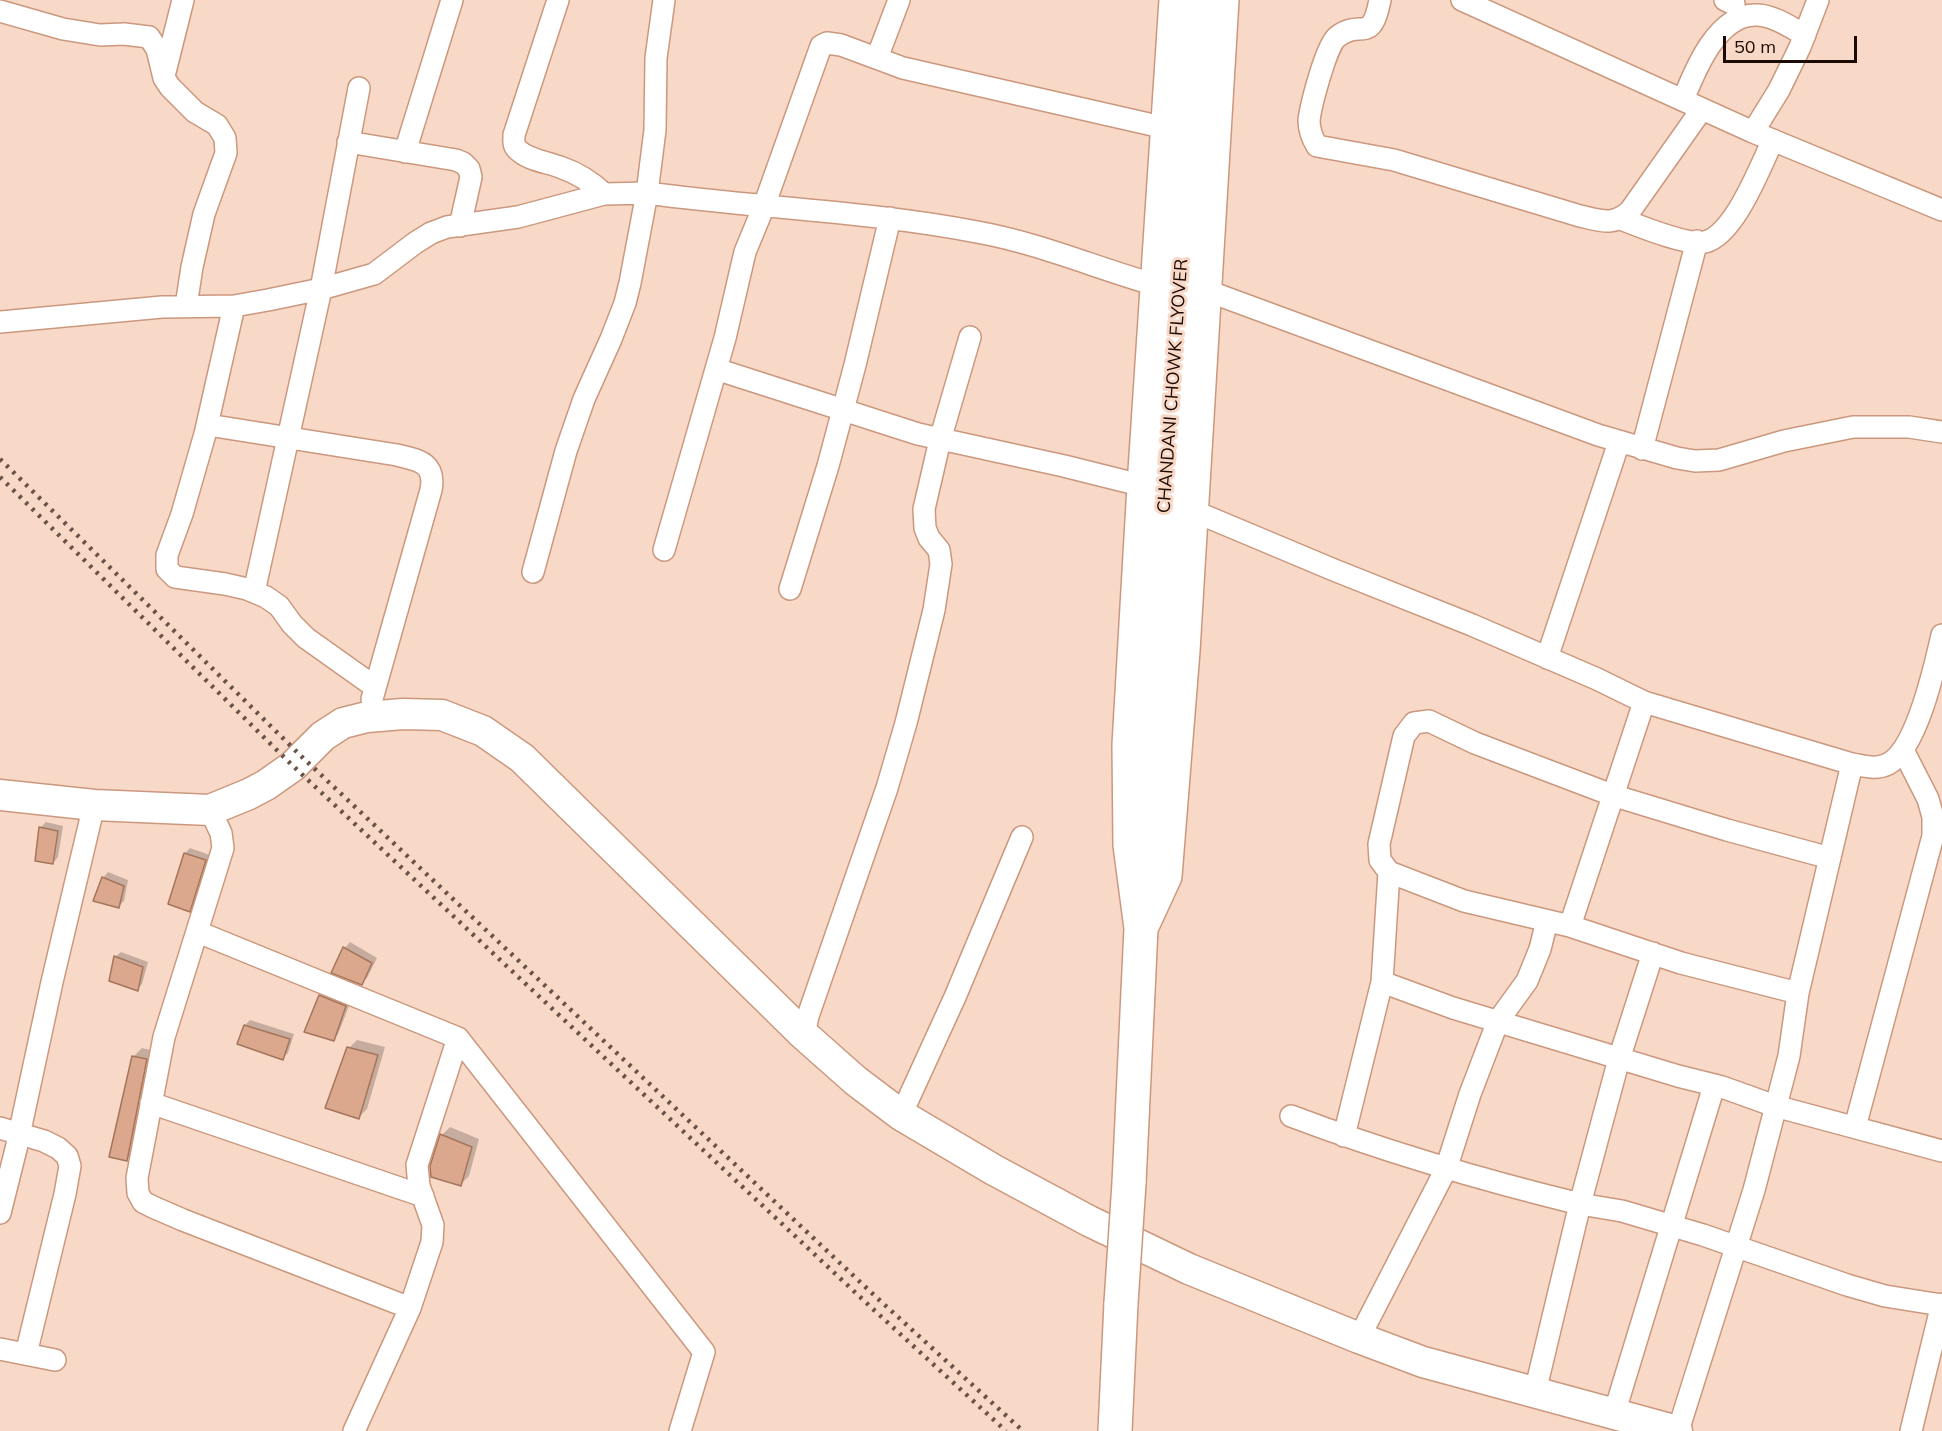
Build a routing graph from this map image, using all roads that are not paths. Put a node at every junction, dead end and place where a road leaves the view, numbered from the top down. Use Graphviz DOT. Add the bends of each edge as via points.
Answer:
graph roads {
  1 [pos="183,0"];
  2 [pos="452,0"];
  3 [pos="558,0"];
  4 [pos="664,0"];
  5 [pos="899,0"];
  6 [pos="1176,0"];
  7 [pos="1197,0"];
  8 [pos="1222,0"];
  9 [pos="1380,0"];
  10 [pos="1462,0"];
  11 [pos="1818,0"];
  12 [pos="1494,6"];
  13 [pos="1732,6"];
  14 [pos="0,10"];
  15 [pos="1805,35"];
  16 [pos="877,58"];
  17 [pos="164,78"];
  18 [pos="359,88"];
  19 [pos="1692,104"];
  20 [pos="1166,128"];
  21 [pos="1753,132"];
  22 [pos="1773,140"];
  23 [pos="348,142"];
  24 [pos="405,152"];
  25 [pos="647,193"];
  26 [pos="604,194"];
  27 [pos="764,206"];
  28 [pos="1942,210"];
  29 [pos="890,218"];
  30 [pos="1621,219"];
  31 [pos="460,226"];
  32 [pos="1696,241"];
  33 [pos="1156,285"];
  34 [pos="321,289"];
  35 [pos="1205,290"];
  36 [pos="186,306"];
  37 [pos="234,306"];
  38 [pos="0,322"];
  39 [pos="969,337"];
  40 [pos="716,369"];
  41 [pos="843,409"];
  42 [pos="208,425"];
  43 [pos="1942,432"];
  44 [pos="289,439"];
  45 [pos="940,440"];
  46 [pos="1619,442"];
  47 [pos="1642,449"];
  48 [pos="1144,486"];
  49 [pos="1191,510"];
  50 [pos="664,550"];
  51 [pos="533,572"];
  52 [pos="790,589"];
  53 [pos="254,592"];
  54 [pos="1942,635"];
  55 [pos="1547,658"];
  56 [pos="375,687"];
  57 [pos="1644,702"];
  58 [pos="367,717"];
  59 [pos="1904,750"];
  60 [pos="1852,764"];
  61 [pos="0,795"];
  62 [pos="1612,795"];
  63 [pos="94,805"];
  64 [pos="210,810"];
  65 [pos="1022,837"];
  66 [pos="1830,858"];
  67 [pos="1389,872"];
  68 [pos="1547,921"];
  69 [pos="1570,926"];
  70 [pos="1141,928"];
  71 [pos="198,932"];
  72 [pos="1653,953"];
  73 [pos="1382,982"];
  74 [pos="1798,993"];
  75 [pos="1498,1021"];
  76 [pos="804,1035"];
  77 [pos="458,1038"];
  78 [pos="1619,1059"];
  79 [pos="1714,1086"];
  80 [pos="152,1103"];
  81 [pos="1775,1106"];
  82 [pos="901,1115"];
  83 [pos="1291,1116"];
  84 [pos="1855,1127"];
  85 [pos="10,1131"];
  86 [pos="1344,1136"];
  87 [pos="1942,1151"];
  88 [pos="1446,1169"];
  89 [pos="423,1196"];
  90 [pos="1580,1204"];
  91 [pos="0,1213"];
  92 [pos="1670,1226"];
  93 [pos="1735,1247"];
  94 [pos="1942,1304"];
  95 [pos="410,1308"];
  96 [pos="1359,1338"];
  97 [pos="0,1349"];
  98 [pos="26,1354"];
  99 [pos="55,1360"];
  100 [pos="1535,1392"];
  101 [pos="1614,1414"];
  102 [pos="354,1431"];
  103 [pos="680,1431"];
  104 [pos="1114,1431"];
  105 [pos="1677,1431"];
  106 [pos="1911,1431"];
  1 -- 17 [label="street"];
  2 -- 24 [label="street"];
  3 -- 26 [label="street" via="514,135 514,146 529,157 592,182"];
  4 -- 25 [label="street"];
  5 -- 16 [label="street"];
  6 -- 20 [label="main road"];
  7 -- 70 [label="main road, CHANDANI CHOWK FLYOVER"];
  8 -- 35 [label="main road"];
  9 -- 30 [label="street" via="1376,21 1366,29 1336,38 1328,49 1310,120 1311,136 1317,146 1394,160 1580,216 1606,221"];
  10 -- 12 [label="street"];
  11 -- 15 [label="street"];
  12 -- 19 [label="street"];
  13 -- 15 [label="street" via="1743,16 1760,15"];
  13 -- 19 [label="street" via="1729,23 1692,78"];
  14 -- 17 [label="street" via="63,29 149,37 157,49"];
  15 -- 21 [label="street" via="1779,90"];
  16 -- 20 [label="street" via="903,68"];
  16 -- 27 [label="street" via="841,45 821,46"];
  17 -- 36 [label="street" via="183,102 217,125 225,138 226,153 204,214"];
  18 -- 23 [label="street"];
  19 -- 21 [label="street"];
  19 -- 30 [label="street" via="1630,211"];
  20 -- 33 [label="main road"];
  21 -- 22 [label="street"];
  22 -- 28 [label="street"];
  22 -- 32 [label="street" via="1730,225 1718,236"];
  23 -- 24 [label="street"];
  23 -- 34 [label="street"];
  24 -- 31 [label="street" via="456,160 469,169 471,177"];
  25 -- 26 [label="street"];
  25 -- 27 [label="street"];
  25 -- 51 [label="street" via="625,303 566,451"];
  26 -- 31 [label="street" via="518,217"];
  27 -- 29 [label="street"];
  27 -- 40 [label="street" via="745,252"];
  29 -- 33 [label="street" via="1010,238"];
  29 -- 41 [label="street"];
  30 -- 32 [label="street"];
  31 -- 34 [label="street" via="431,233 374,274"];
  32 -- 47 [label="street"];
  33 -- 48 [label="main road"];
  34 -- 37 [label="street"];
  34 -- 44 [label="street"];
  35 -- 46 [label="street"];
  35 -- 49 [label="main road"];
  36 -- 37 [label="street"];
  36 -- 38 [label="street"];
  37 -- 42 [label="street"];
  39 -- 45 [label="street"];
  40 -- 41 [label="street"];
  40 -- 50 [label="street"];
  41 -- 45 [label="street"];
  41 -- 52 [label="street"];
  42 -- 44 [label="street"];
  42 -- 53 [label="street" via="167,555 167,569 174,577"];
  43 -- 47 [label="street" via="1909,427 1853,427 1719,460 1695,461"];
  44 -- 53 [label="street"];
  44 -- 56 [label="street" via="419,460 429,468 433,479"];
  45 -- 48 [label="street"];
  45 -- 76 [label="street" via="924,509 925,528 939,550 941,564 934,610 890,779"];
  46 -- 47 [label="street"];
  46 -- 55 [label="street"];
  48 -- 70 [label="main road" via="1128,817"];
  49 -- 55 [label="street"];
  49 -- 70 [label="main road" via="1166,876"];
  53 -- 56 [label="street" via="279,606 306,638"];
  54 -- 59 [label="street"];
  55 -- 57 [label="street"];
  56 -- 58 [label="street"];
  57 -- 60 [label="street"];
  57 -- 62 [label="street"];
  58 -- 64 [label="main road" via="343,723 322,736 293,766 266,785"];
  58 -- 76 [label="main road" via="442,715 483,731 522,758"];
  59 -- 60 [label="street" via="1890,763 1876,768"];
  59 -- 84 [label="street" via="1928,800 1933,836"];
  60 -- 66 [label="street"];
  61 -- 63 [label="main road"];
  62 -- 66 [label="street"];
  62 -- 67 [label="street" via="1475,743 1429,721 1414,723 1404,736 1379,844 1380,860"];
  62 -- 69 [label="street"];
  63 -- 64 [label="main road"];
  63 -- 85 [label="street" via="52,982"];
  64 -- 71 [label="street" via="224,848"];
  65 -- 82 [label="street"];
  66 -- 74 [label="street"];
  67 -- 68 [label="street" via="1464,901"];
  67 -- 73 [label="street"];
  68 -- 69 [label="street"];
  68 -- 75 [label="street" via="1531,974"];
  69 -- 72 [label="street"];
  70 -- 104 [label="main road, bridge"];
  71 -- 77 [label="street"];
  71 -- 80 [label="street" via="164,1037"];
  72 -- 74 [label="street"];
  72 -- 78 [label="street"];
  73 -- 75 [label="street"];
  73 -- 86 [label="street"];
  74 -- 81 [label="street" via="1789,1056"];
  75 -- 78 [label="street"];
  75 -- 88 [label="street" via="1461,1117"];
  76 -- 82 [label="main road"];
  77 -- 89 [label="street" via="417,1165"];
  77 -- 103 [label="street" via="704,1352"];
  78 -- 79 [label="street"];
  78 -- 90 [label="street"];
  79 -- 81 [label="street"];
  79 -- 92 [label="street"];
  80 -- 89 [label="street"];
  80 -- 95 [label="street" via="137,1178 143,1202"];
  81 -- 84 [label="street"];
  81 -- 93 [label="street"];
  82 -- 96 [label="main road" via="1089,1221 1189,1269"];
  83 -- 86 [label="street"];
  84 -- 87 [label="street"];
  85 -- 91 [label="street"];
  85 -- 98 [label="street" via="58,1148 67,1156 70,1166"];
  86 -- 88 [label="street"];
  88 -- 90 [label="street"];
  88 -- 96 [label="street"];
  89 -- 95 [label="street" via="433,1225 432,1242"];
  90 -- 92 [label="street" via="1622,1211"];
  90 -- 100 [label="street"];
  92 -- 93 [label="street"];
  92 -- 101 [label="street"];
  93 -- 94 [label="street" via="1885,1296"];
  93 -- 105 [label="street"];
  94 -- 106 [label="street"];
  95 -- 102 [label="street"];
  96 -- 100 [label="main road" via="1423,1362"];
  97 -- 98 [label="street"];
  98 -- 99 [label="street"];
  100 -- 101 [label="main road"];
  101 -- 105 [label="main road"];
}
